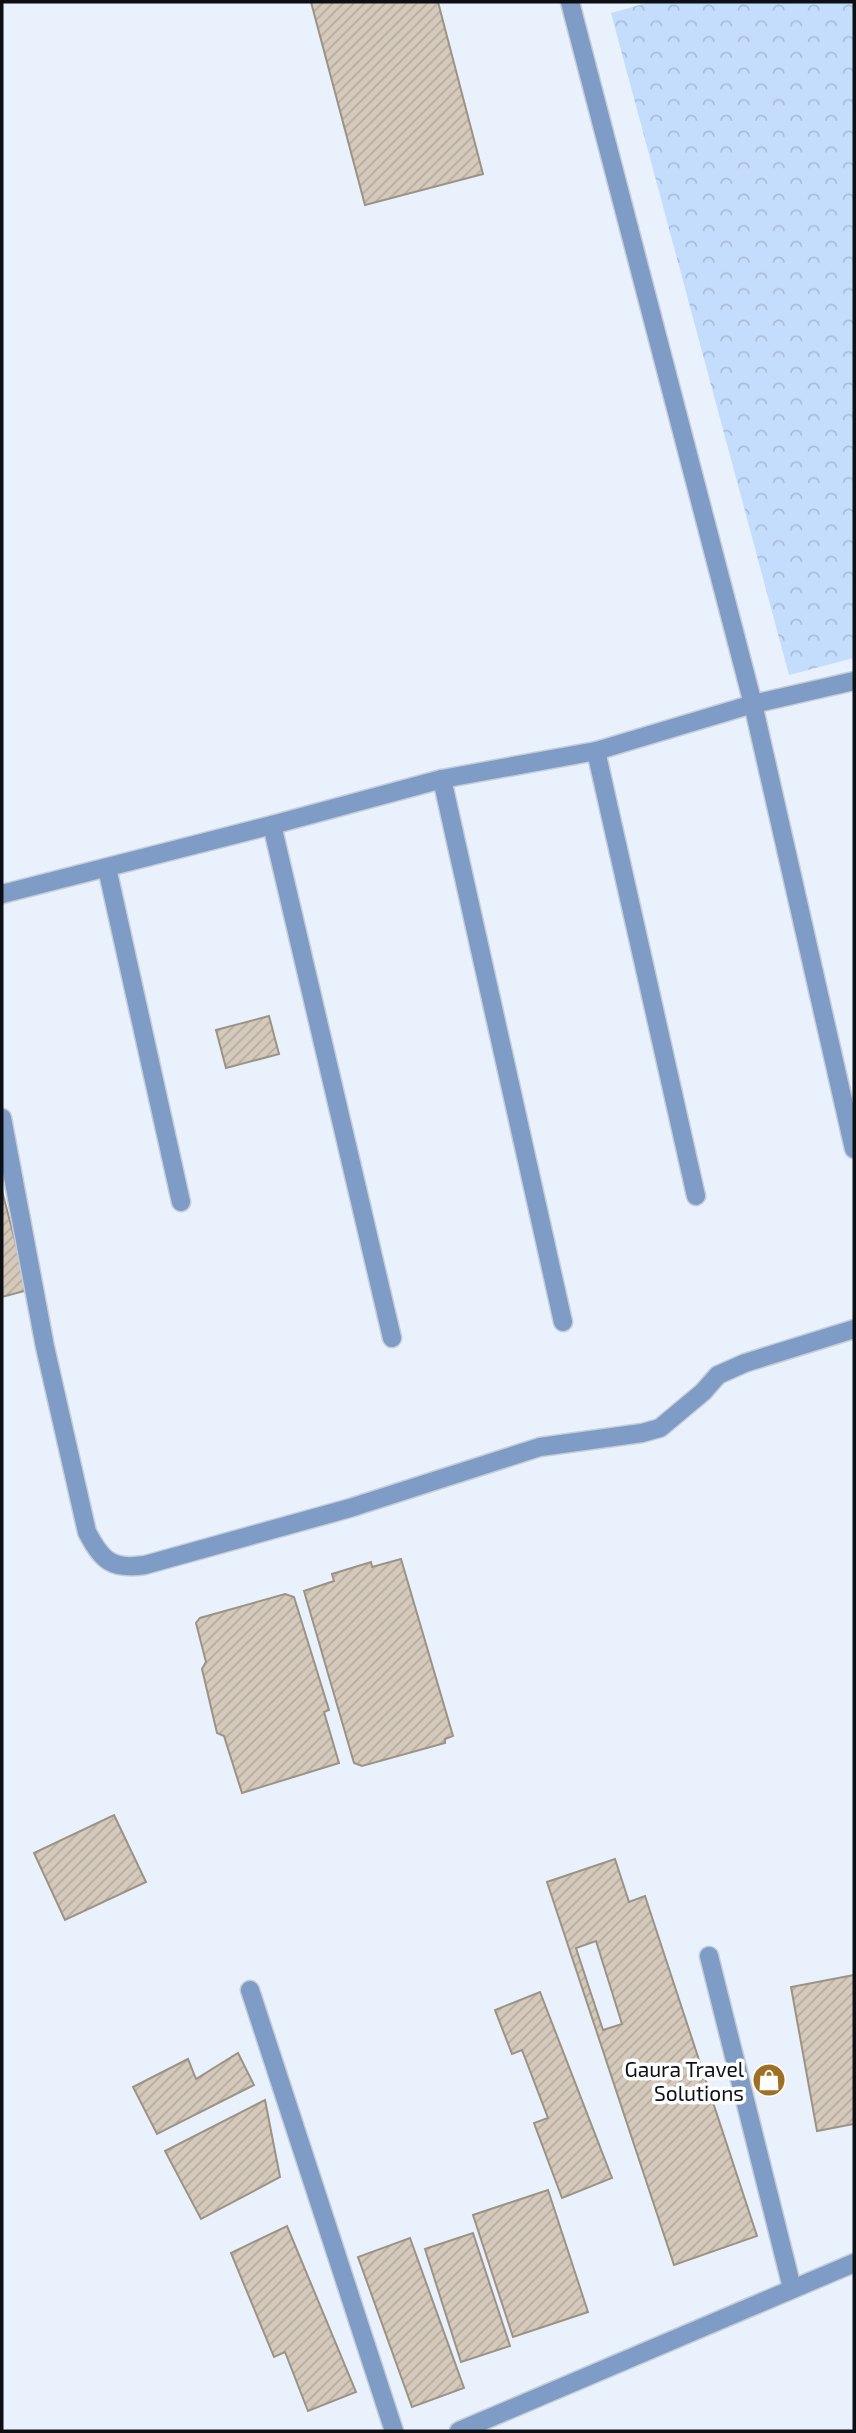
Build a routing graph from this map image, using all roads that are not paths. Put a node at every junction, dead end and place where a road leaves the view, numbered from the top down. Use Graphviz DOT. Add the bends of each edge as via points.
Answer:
graph roads {
  1 [pos="570,2"];
  2 [pos="854,681"];
  3 [pos="753,704"];
  4 [pos="596,751"];
  5 [pos="442,779"];
  6 [pos="272,825"];
  7 [pos="107,868"];
  8 [pos="2,894"];
  9 [pos="2,1118"];
  10 [pos="854,1149"];
  11 [pos="696,1196"];
  12 [pos="181,1202"];
  13 [pos="563,1322"];
  14 [pos="854,1329"];
  15 [pos="392,1338"];
  16 [pos="709,1956"];
  17 [pos="250,1990"];
  18 [pos="854,2263"];
  19 [pos="792,2288"];
  20 [pos="394,2431"];
  21 [pos="459,2431"];
  1 -- 3 [label="street"];
  2 -- 3 [label="street"];
  3 -- 4 [label="street"];
  3 -- 10 [label="street"];
  4 -- 5 [label="street"];
  4 -- 11 [label="street"];
  5 -- 6 [label="street"];
  5 -- 13 [label="street"];
  6 -- 7 [label="street"];
  6 -- 15 [label="street"];
  7 -- 8 [label="street"];
  7 -- 12 [label="street"];
  9 -- 14 [label="street" via="45,1347 87,1532 98,1553 124,1568 350,1508 540,1447 660,1428 718,1375"];
  16 -- 19 [label="street"];
  17 -- 20 [label="street"];
  18 -- 19 [label="street"];
  19 -- 21 [label="street"];
}
